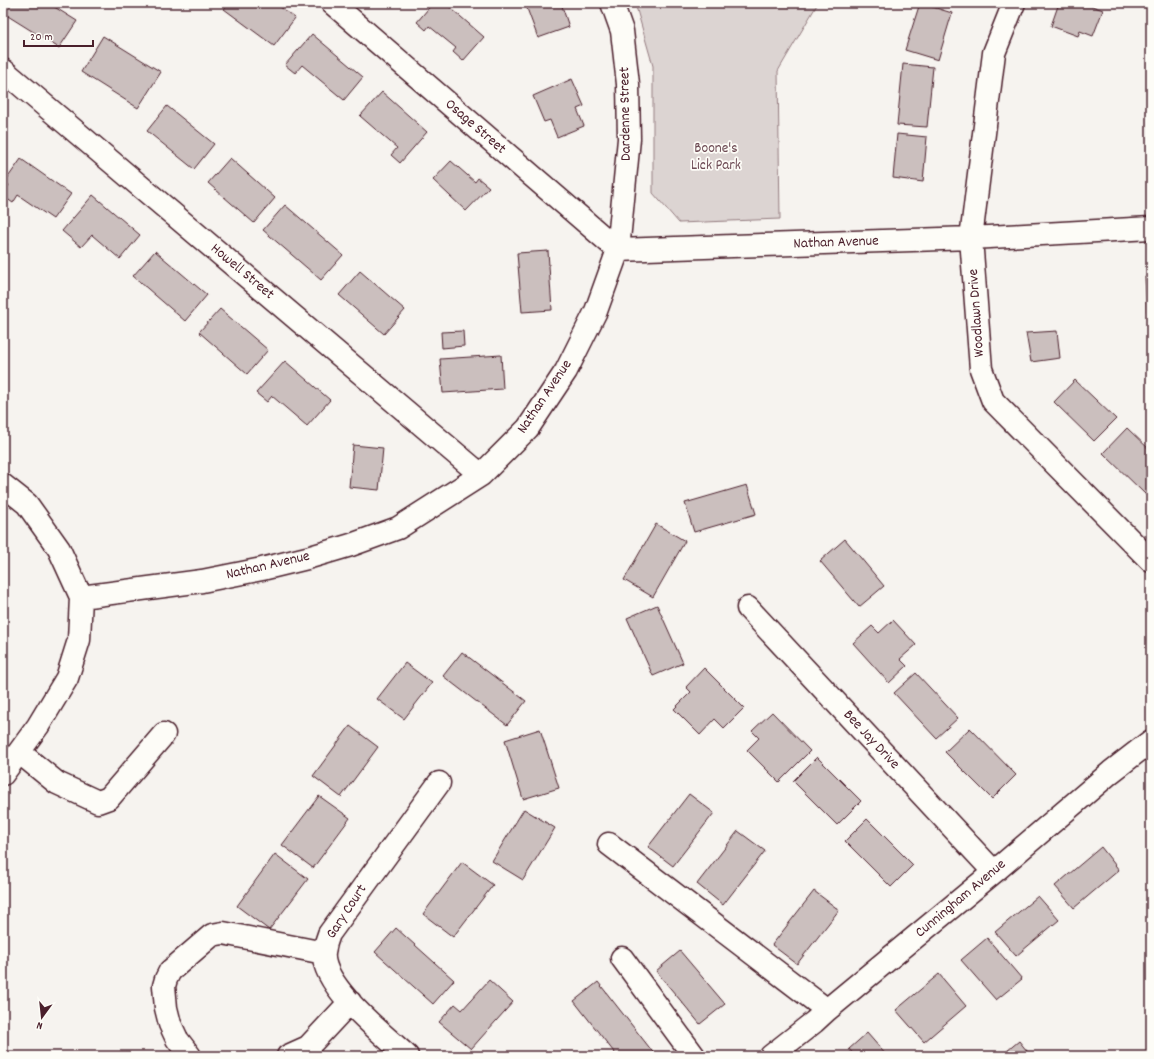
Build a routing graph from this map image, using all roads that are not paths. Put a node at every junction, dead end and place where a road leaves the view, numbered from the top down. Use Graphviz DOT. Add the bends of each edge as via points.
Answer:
graph roads {
  1 [pos="332,3"];
  2 [pos="612,3"];
  3 [pos="1014,3"];
  4 [pos="3,70"];
  5 [pos="1151,228"];
  6 [pos="971,238"];
  7 [pos="618,250"];
  8 [pos="481,474"];
  9 [pos="3,485"];
  10 [pos="1151,561"];
  11 [pos="81,597"];
  12 [pos="748,608"];
  13 [pos="164,734"];
  14 [pos="1151,741"];
  15 [pos="19,752"];
  16 [pos="3,774"];
  17 [pos="439,783"];
  18 [pos="608,844"];
  19 [pos="994,872"];
  20 [pos="324,952"];
  21 [pos="622,958"];
  22 [pos="350,1002"];
  23 [pos="827,1010"];
  24 [pos="190,1056"];
  25 [pos="288,1056"];
  26 [pos="407,1056"];
  27 [pos="694,1056"];
  28 [pos="771,1056"];
  1 -- 7 [label="street, Osage Street"];
  2 -- 7 [label="street, Dardenne Street" via="622,31 628,84 630,139"];
  3 -- 6 [label="street, Woodlawn Drive" via="994,53"];
  4 -- 8 [label="street, Howell Street"];
  5 -- 6 [label="street, Nathan Avenue"];
  6 -- 7 [label="street, Nathan Avenue"];
  6 -- 10 [label="street, Woodlawn Drive" via="981,369 993,401"];
  7 -- 8 [label="street, Nathan Avenue" via="596,311 566,371 528,428"];
  8 -- 11 [label="street, Nathan Avenue" via="398,528 352,545 202,581"];
  9 -- 11 [label="street" via="27,504 59,549"];
  11 -- 15 [label="street" via="79,640 67,678"];
  12 -- 19 [label="street, Bee Jay Drive"];
  13 -- 15 [label="street" via="110,798 98,802 57,783"];
  14 -- 19 [label="street, Cunningham Avenue"];
  15 -- 16 [label="street"];
  17 -- 20 [label="street, Gary Court" via="329,934"];
  18 -- 23 [label="street"];
  19 -- 23 [label="street, Cunningham Avenue"];
  20 -- 22 [label="street, Gary Court" via="327,969 335,984"];
  20 -- 24 [label="street" via="223,933 212,935 170,971 164,986 170,1024 177,1039"];
  21 -- 27 [label="street"];
  22 -- 25 [label="street" via="308,1047"];
  22 -- 26 [label="street, Gary Court"];
  23 -- 28 [label="street, Cunningham Avenue"];
}
